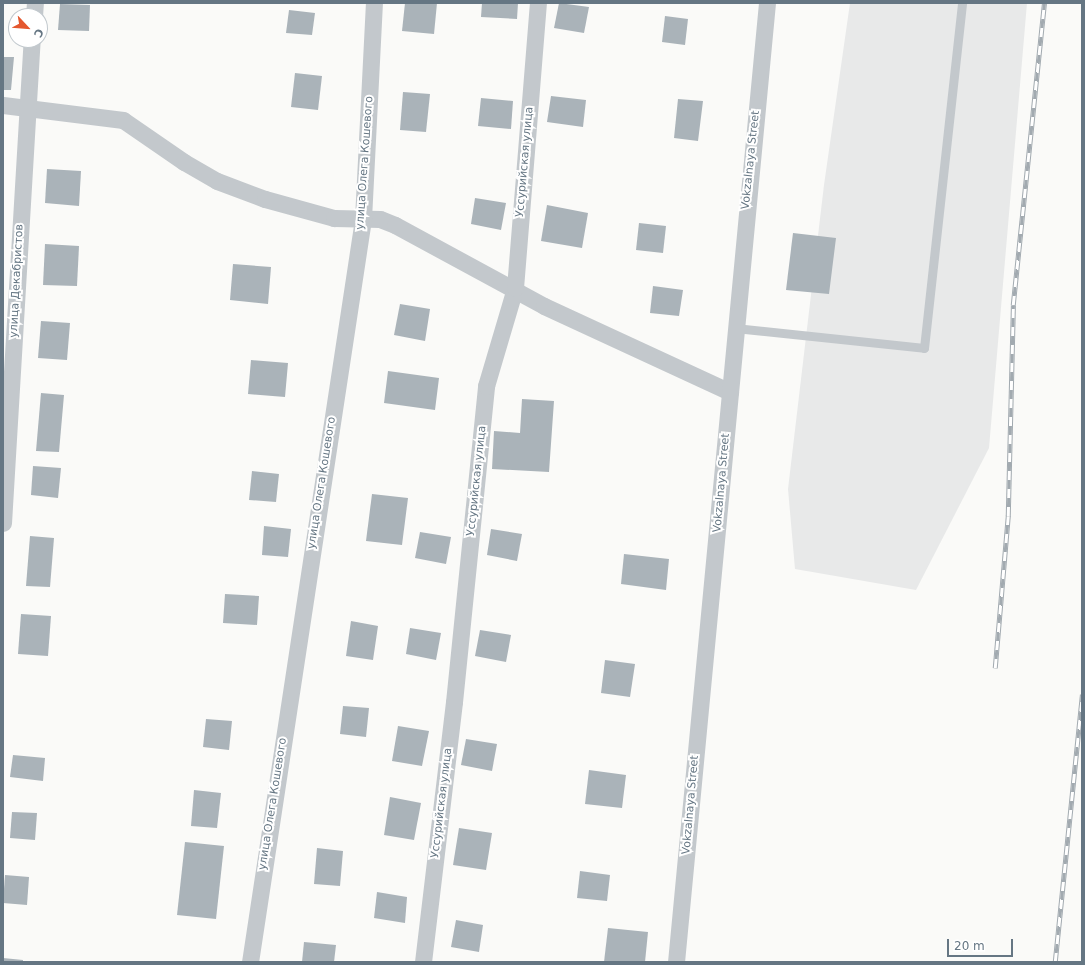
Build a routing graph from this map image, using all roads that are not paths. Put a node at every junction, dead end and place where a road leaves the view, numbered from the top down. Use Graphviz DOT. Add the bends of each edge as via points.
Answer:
graph roads {
  1 [pos="374,3"];
  2 [pos="538,3"];
  3 [pos="766,3"];
  4 [pos="962,3"];
  5 [pos="31,48"];
  6 [pos="3,105"];
  7 [pos="26,107"];
  8 [pos="363,219"];
  9 [pos="515,288"];
  10 [pos="735,328"];
  11 [pos="730,392"];
  12 [pos="3,523"];
  13 [pos="250,962"];
  14 [pos="423,962"];
  15 [pos="676,962"];
  1 -- 8 [label="street, улица Олега Кошевого"];
  2 -- 9 [label="street, Уссурийская улица"];
  3 -- 10 [label="street, Vokzalnaya Street"];
  4 -- 10 [label="lane" via="924,348"];
  5 -- 7 [label="street, улица Декабристов"];
  6 -- 7 [label="street"];
  7 -- 8 [label="street" via="123,120 184,162 217,181 266,199 334,218"];
  7 -- 12 [label="street, улица Декабристов"];
  8 -- 9 [label="street" via="380,219 394,225"];
  8 -- 13 [label="street, улица Олега Кошевого"];
  9 -- 11 [label="street" via="544,306"];
  9 -- 14 [label="street, Уссурийская улица" via="486,386 454,702"];
  10 -- 11 [label="street, Vokzalnaya Street"];
  11 -- 15 [label="street, Vokzalnaya Street"];
}
